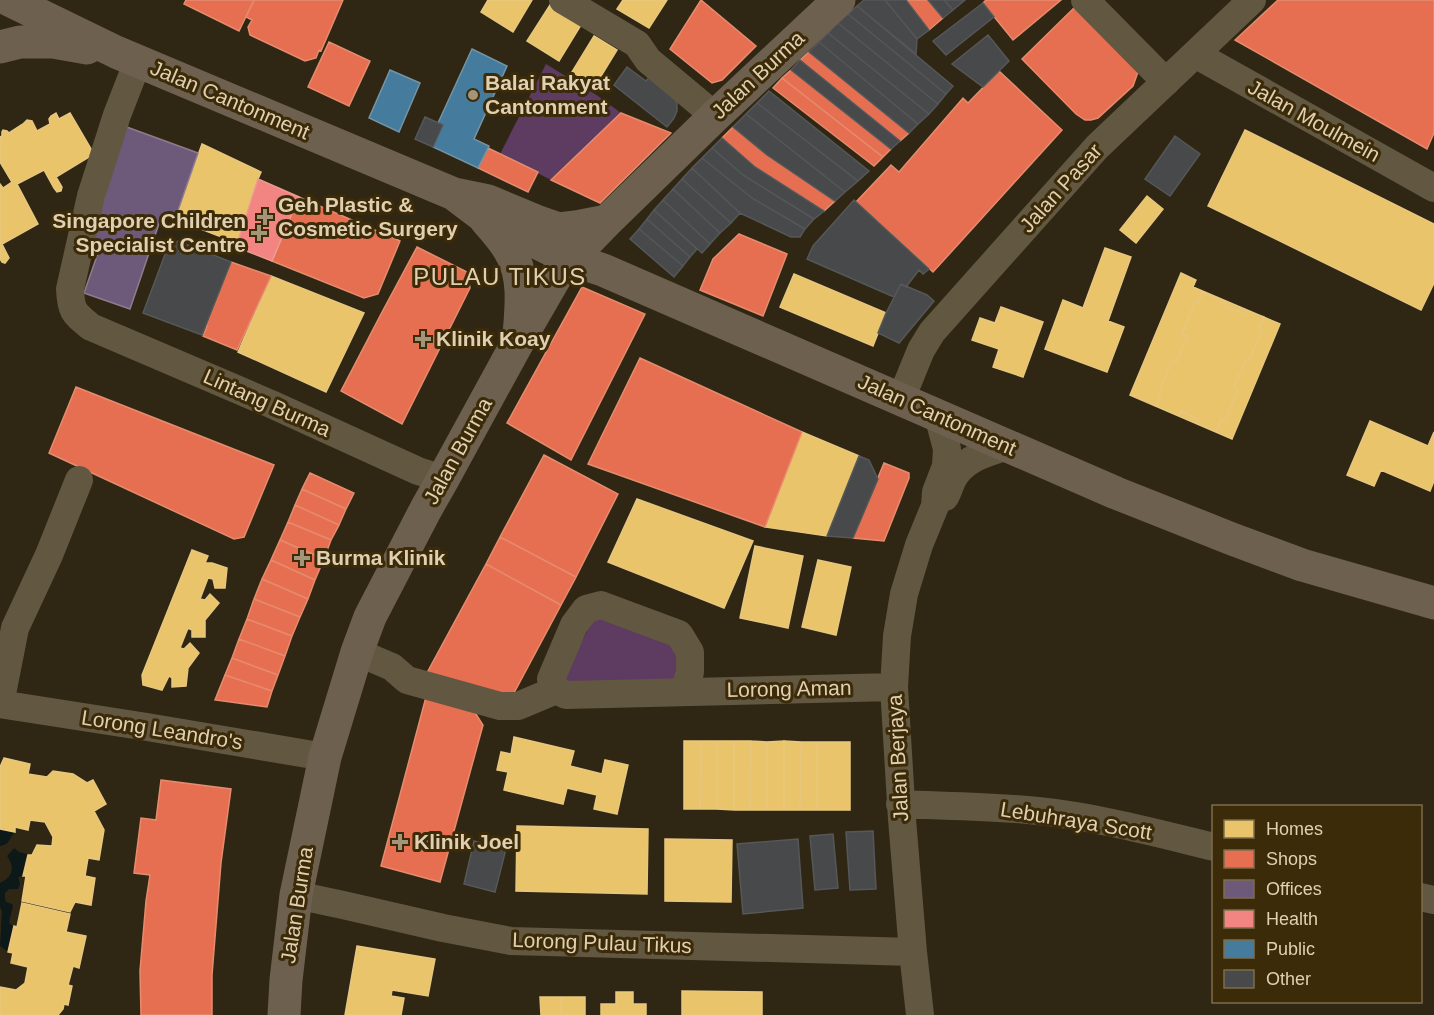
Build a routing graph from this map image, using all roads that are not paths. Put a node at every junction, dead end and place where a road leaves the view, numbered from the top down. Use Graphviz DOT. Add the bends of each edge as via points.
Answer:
graph roads {
  1 [pos="9,0"];
  2 [pos="563,0"];
  3 [pos="839,0"];
  4 [pos="1086,0"];
  5 [pos="1252,0"];
  6 [pos="0,47"];
  7 [pos="1195,54"];
  8 [pos="127,57"];
  9 [pos="1166,82"];
  10 [pos="715,116"];
  11 [pos="1421,172"];
  12 [pos="1434,188"];
  13 [pos="454,194"];
  14 [pos="483,216"];
  15 [pos="607,221"];
  16 [pos="570,259"];
  17 [pos="519,340"];
  18 [pos="901,399"];
  19 [pos="938,415"];
  20 [pos="1008,446"];
  21 [pos="443,479"];
  22 [pos="79,480"];
  23 [pos="935,506"];
  24 [pos="1434,603"];
  25 [pos="357,652"];
  26 [pos="894,687"];
  27 [pos="556,690"];
  28 [pos="684,692"];
  29 [pos="0,704"];
  30 [pos="325,757"];
  31 [pos="900,804"];
  32 [pos="1212,847"];
  33 [pos="296,895"];
  34 [pos="913,952"];
  35 [pos="284,1015"];
  36 [pos="920,1015"];
  1 -- 8 [label="main road, Jalan Cantonment"];
  2 -- 10 [label="street" via="637,44 648,60"];
  3 -- 10 [label="main road, Jalan Burma"];
  4 -- 9 [label="street"];
  5 -- 7 [label="street, Jalan Pasar"];
  6 -- 8 [label="main road" via="20,42 53,42"];
  7 -- 9 [label="street, Jalan Pasar"];
  7 -- 11 [label="street, Jalan Moulmein"];
  8 -- 13 [label="main road, Jalan Cantonment"];
  8 -- 21 [label="street, Lintang Burma" via="117,115 91,196 70,289 77,316 91,327"];
  9 -- 18 [label="street, Jalan Pasar" via="1097,147 932,332"];
  10 -- 15 [label="main road, Jalan Burma"];
  11 -- 12 [label="street, Jalan Moulmein"];
  13 -- 14 [label="main road, Jalan Cantonment"];
  13 -- 15 [label="main road, Jalan Cantonment" via="488,201 559,229"];
  14 -- 16 [label="main road, Jalan Cantonment"];
  14 -- 17 [label="main road" via="517,266 521,289"];
  15 -- 16 [label="main road, Jalan Burma"];
  16 -- 17 [label="main road, Jalan Burma"];
  16 -- 18 [label="main road, Jalan Cantonment"];
  17 -- 21 [label="main road, Jalan Burma"];
  18 -- 19 [label="main road, Jalan Cantonment"];
  19 -- 20 [label="main road, Jalan Cantonment"];
  19 -- 23 [label="street, Jalan Berjaya" via="947,449"];
  20 -- 23 [label="street, Jalan Berjaya" via="971,460 956,474 945,498"];
  20 -- 24 [label="main road, Jalan Cantonment" via="1302,565"];
  21 -- 25 [label="main road, Jalan Burma" via="375,607"];
  22 -- 29 [label="street" via="15,628"];
  23 -- 26 [label="street, Jalan Berjaya" via="904,594"];
  25 -- 27 [label="street" via="392,667 407,680 500,706 518,706"];
  25 -- 30 [label="main road, Jalan Burma"];
  26 -- 28 [label="street, Lorong Aman"];
  26 -- 31 [label="street, Jalan Berjaya"];
  27 -- 28 [label="street, Lorong Aman" via="566,694"];
  27 -- 28 [label="street" via="551,679 574,625 586,609 601,605 678,634 690,652"];
  29 -- 30 [label="street, Lorong Leandro's"];
  30 -- 33 [label="main road, Jalan Burma"];
  31 -- 32 [label="street, Lebuhraya Scott" via="1040,811"];
  31 -- 34 [label="street, Jalan Berjaya"];
  33 -- 34 [label="street, Lorong Pulau Tikus" via="511,941"];
  33 -- 35 [label="main road, Jalan Burma"];
  34 -- 36 [label="street, Jalan Berjaya"];
}
